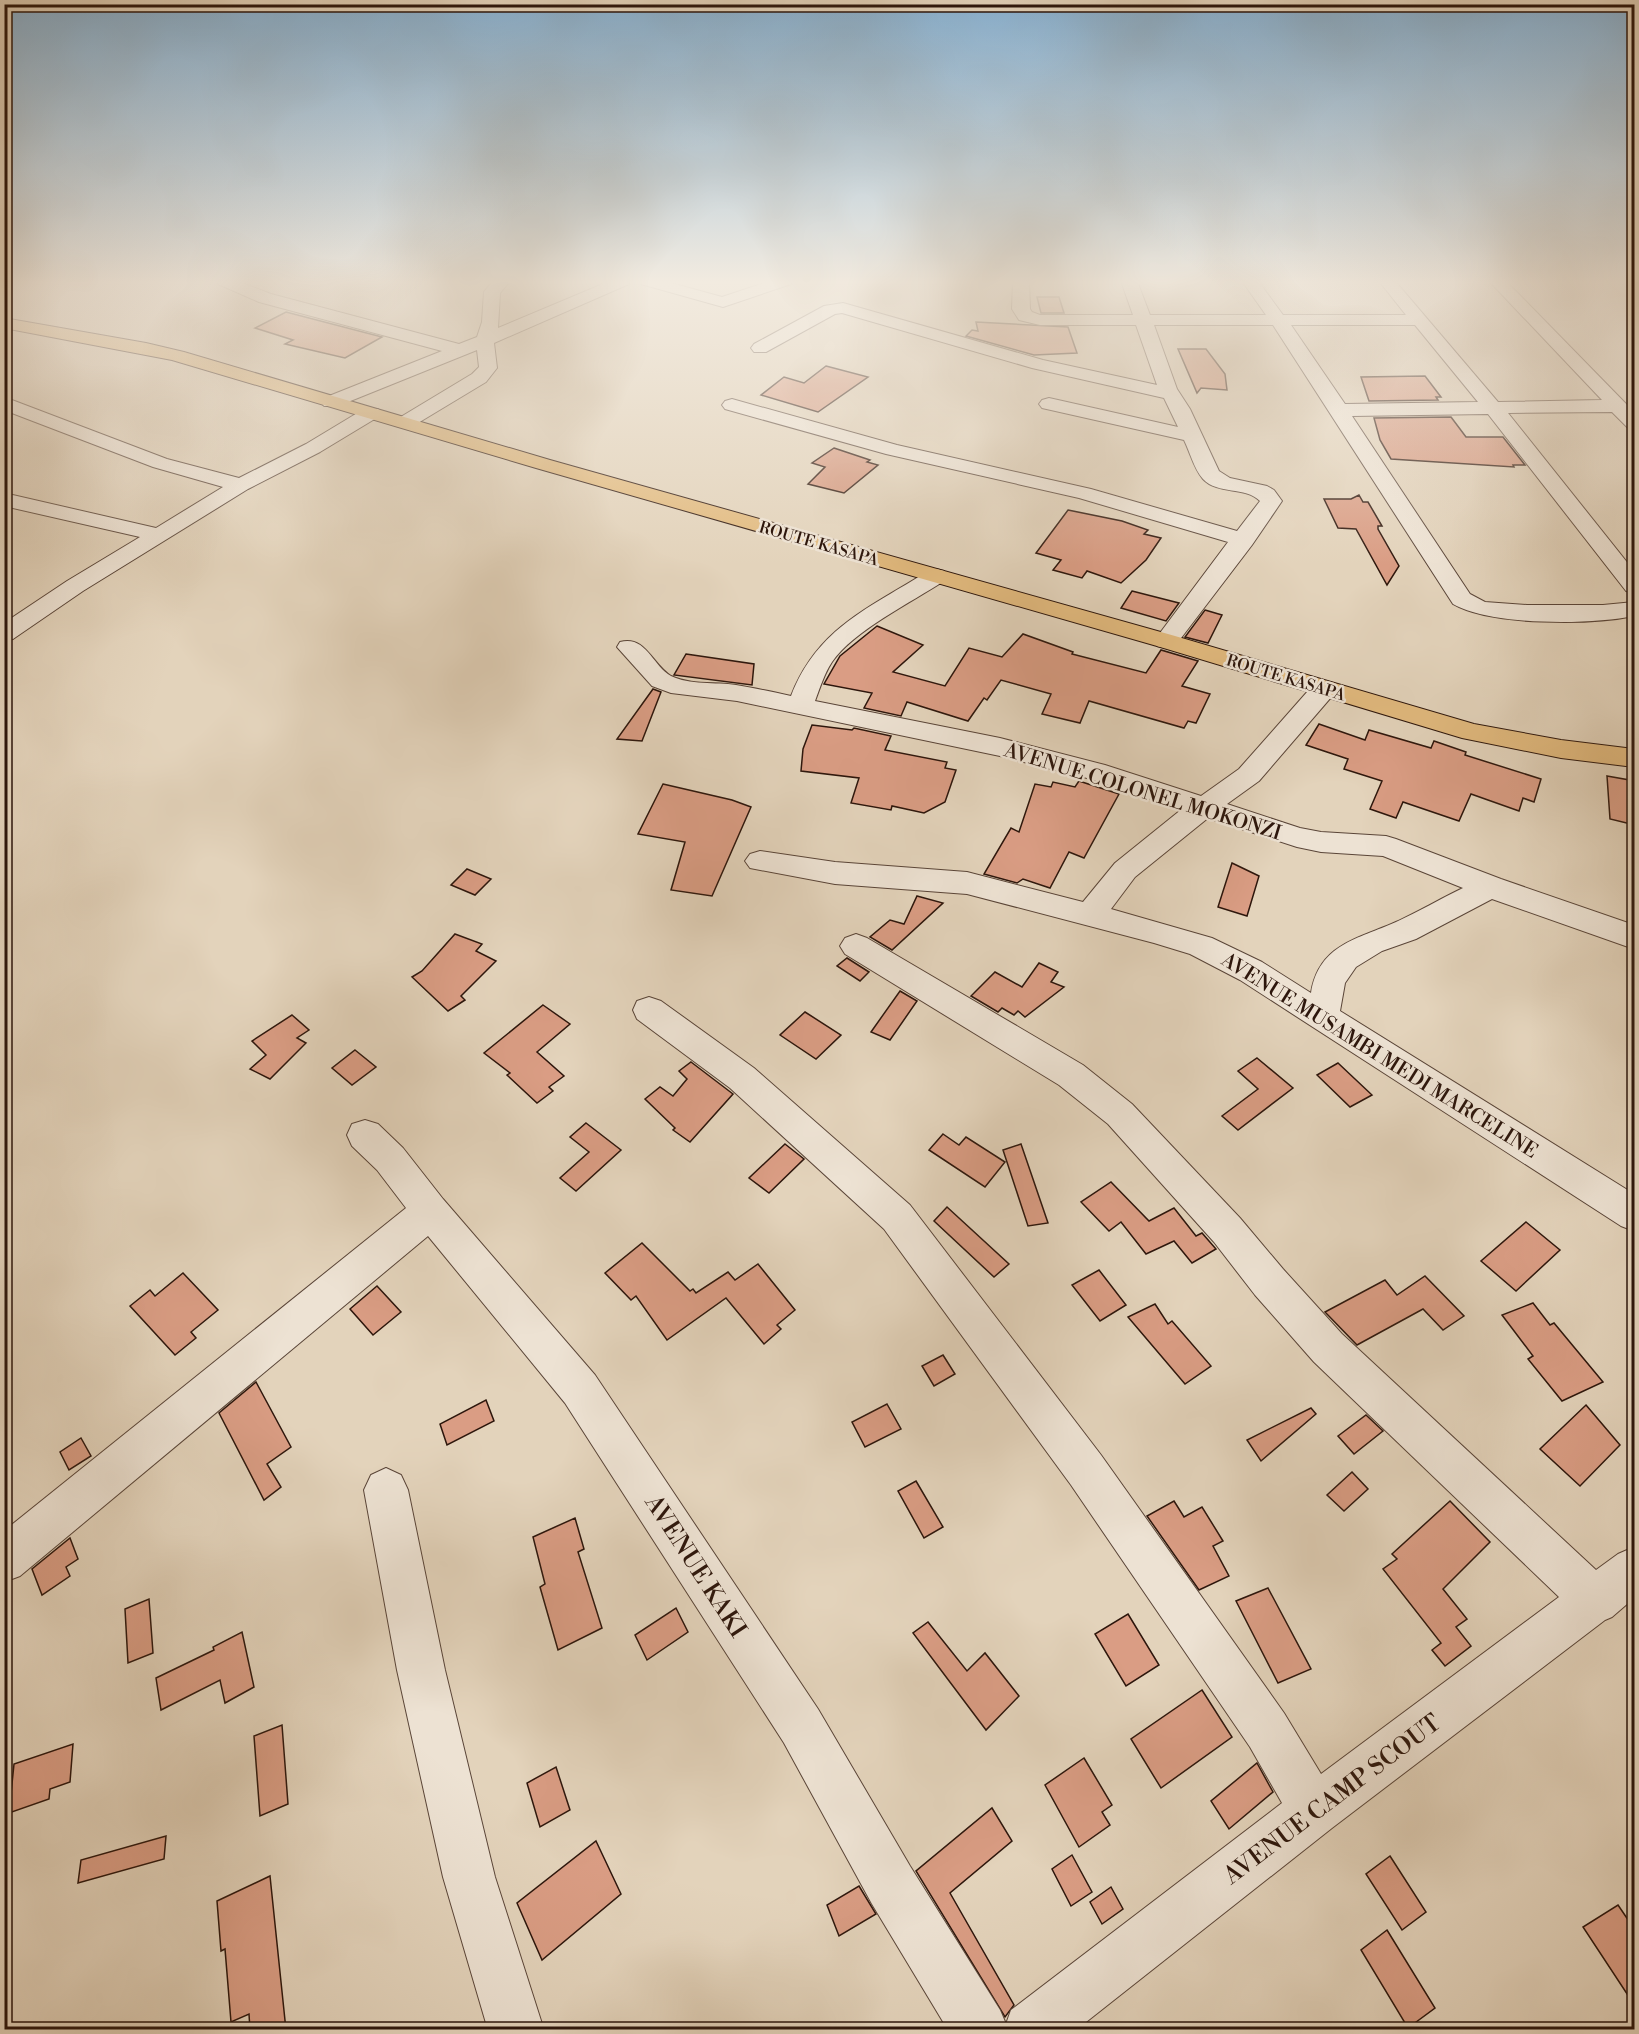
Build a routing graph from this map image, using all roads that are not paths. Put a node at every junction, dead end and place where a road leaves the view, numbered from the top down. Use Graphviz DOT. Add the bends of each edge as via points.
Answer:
graph roads {
  1 [pos="242,376"];
  2 [pos="396,376"];
  3 [pos="481,376"];
  4 [pos="1088,376"];
  5 [pos="1163,376"];
  6 [pos="1315,376"];
  7 [pos="1466,376"];
  8 [pos="1588,376"];
  9 [pos="1170,393"];
  10 [pos="1620,397"];
  11 [pos="332,402"];
  12 [pos="4,403"];
  13 [pos="1049,404"];
  14 [pos="732,405"];
  15 [pos="1492,406"];
  16 [pos="1339,410"];
  17 [pos="371,413"];
  18 [pos="406,422"];
  19 [pos="1635,423"];
  20 [pos="1193,436"];
  21 [pos="241,485"];
  22 [pos="4,499"];
  23 [pos="159,535"];
  24 [pos="1244,540"];
  25 [pos="936,576"];
  26 [pos="1635,586"];
  27 [pos="1635,609"];
  28 [pos="7,629"];
  29 [pos="1166,641"];
  30 [pos="629,647"];
  31 [pos="1324,689"];
  32 [pos="801,705"];
  33 [pos="1635,758"];
  34 [pos="1207,807"];
  35 [pos="760,861"];
  36 [pos="1490,887"];
  37 [pos="1090,914"];
  38 [pos="1635,937"];
  39 [pos="856,946"];
  40 [pos="649,1010"];
  41 [pos="1323,1016"];
  42 [pos="365,1135"];
  43 [pos="430,1212"];
  44 [pos="1635,1214"];
  45 [pos="386,1490"];
  46 [pos="4,1560"];
  47 [pos="1635,1570"];
  48 [pos="1596,1601"];
  49 [pos="1314,1810"];
  50 [pos="516,2030"];
  51 [pos="980,2030"];
  52 [pos="1031,2030"];
  1 -- 11 [label="main road, ROUTE KASAPA"];
  2 -- 11 [label="street"];
  3 -- 18 [label="street"];
  4 -- 9 [label="street"];
  5 -- 9 [label="street"];
  6 -- 16 [label="street"];
  7 -- 15 [label="street"];
  8 -- 10 [label="street" via="1601,389"];
  9 -- 20 [label="street"];
  10 -- 15 [label="street"];
  10 -- 19 [label="street"];
  11 -- 17 [label="main road, ROUTE KASAPA"];
  12 -- 21 [label="street" via="160,464"];
  13 -- 20 [label="street"];
  14 -- 24 [label="street" via="893,450 1084,493"];
  15 -- 16 [label="street"];
  15 -- 26 [label="street"];
  16 -- 27 [label="street" via="1461,599 1492,610 1597,613"];
  17 -- 18 [label="main road, ROUTE KASAPA"];
  17 -- 21 [label="street"];
  18 -- 25 [label="main road, ROUTE KASAPA"];
  20 -- 24 [label="street" via="1213,478 1260,490 1271,501"];
  21 -- 23 [label="street"];
  22 -- 23 [label="street"];
  23 -- 28 [label="street"];
  24 -- 29 [label="street"];
  25 -- 29 [label="main road, ROUTE KASAPA"];
  25 -- 32 [label="street" via="856,628 824,656"];
  29 -- 31 [label="main road, ROUTE KASAPA"];
  30 -- 32 [label="street, AVENUE COLONEL MOKONZI" via="661,681"];
  31 -- 33 [label="main road, ROUTE KASAPA" via="1489,736"];
  31 -- 34 [label="street" via="1249,775"];
  32 -- 34 [label="street, AVENUE COLONEL MOKONZI" via="1000,747 1095,771"];
  34 -- 36 [label="street, AVENUE COLONEL MOKONZI" via="1297,837 1386,846"];
  34 -- 37 [label="street" via="1125,870"];
  35 -- 37 [label="street, AVENUE MUSAMBI MEDI MARCELINE" via="835,873 967,884"];
  36 -- 38 [label="street, AVENUE COLONEL MOKONZI"];
  36 -- 41 [label="street" via="1345,958 1329,980"];
  37 -- 41 [label="street, AVENUE MUSAMBI MEDI MARCELINE" via="1201,946 1251,971"];
  39 -- 48 [label="street" via="1071,1075 1120,1114 1328,1348"];
  40 -- 49 [label="street" via="742,1078 897,1217 1086,1470 1267,1730"];
  41 -- 44 [label="street, AVENUE MUSAMBI MEDI MARCELINE"];
  42 -- 43 [label="street, AVENUE KAKI" via="390,1159"];
  43 -- 46 [label="street"];
  43 -- 51 [label="street, AVENUE KAKI" via="580,1389 801,1726 891,1885"];
  45 -- 50 [label="street" via="421,1670 469,1877"];
  47 -- 48 [label="street, AVENUE CAMP SCOUT"];
  48 -- 49 [label="street, AVENUE CAMP SCOUT"];
  49 -- 52 [label="street, AVENUE CAMP SCOUT"];
}
